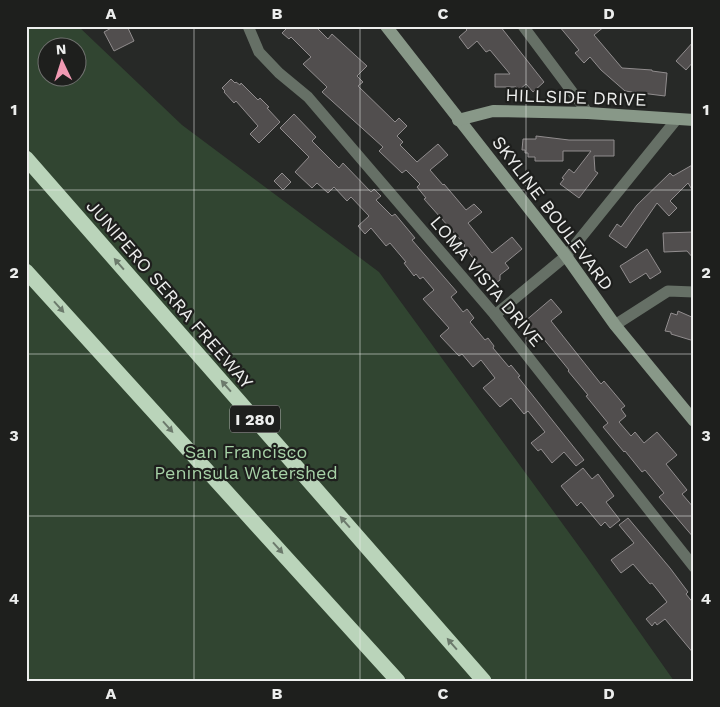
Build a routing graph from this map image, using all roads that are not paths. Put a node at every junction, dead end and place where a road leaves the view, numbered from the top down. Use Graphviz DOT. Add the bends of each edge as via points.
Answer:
graph roads {
  1 [pos="248,26"];
  2 [pos="386,26"];
  3 [pos="523,26"];
  4 [pos="588,113"];
  5 [pos="458,120"];
  6 [pos="676,120"];
  7 [pos="694,120"];
  8 [pos="26,158"];
  9 [pos="566,256"];
  10 [pos="26,271"];
  11 [pos="694,292"];
  12 [pos="495,315"];
  13 [pos="615,325"];
  14 [pos="694,421"];
  15 [pos="694,566"];
  16 [pos="398,681"];
  17 [pos="484,681"];
  1 -- 12 [label="street, LOMA VISTA DRIVE" via="259,52 308,97"];
  2 -- 5 [label="main road, SKYLINE BOULEVARD"];
  3 -- 4 [label="street"];
  4 -- 5 [label="main road, HILLSIDE DRIVE" via="493,112"];
  4 -- 6 [label="main road, HILLSIDE DRIVE"];
  5 -- 9 [label="main road, SKYLINE BOULEVARD"];
  6 -- 7 [label="main road, HILLSIDE DRIVE"];
  6 -- 9 [label="street"];
  17 -- 8 [label="highway, JUNIPERO SERRA FREEWAY / I 280, one-way"];
  9 -- 12 [label="street"];
  9 -- 13 [label="main road, SKYLINE BOULEVARD"];
  10 -- 16 [label="highway, one-way"];
  11 -- 13 [label="street" via="668,291"];
  12 -- 15 [label="street, LOMA VISTA DRIVE"];
  13 -- 14 [label="main road, SKYLINE BOULEVARD"];
}
